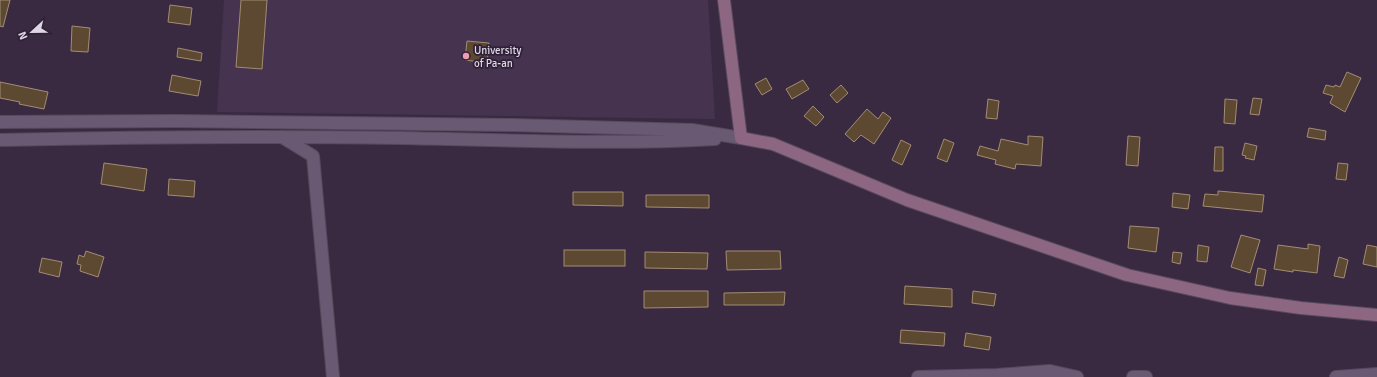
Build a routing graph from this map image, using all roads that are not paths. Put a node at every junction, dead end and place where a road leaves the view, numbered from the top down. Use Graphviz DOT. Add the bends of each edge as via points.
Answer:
graph roads {
  1 [pos="724,0"];
  2 [pos="90,121"];
  3 [pos="176,121"];
  4 [pos="0,122"];
  5 [pos="611,127"];
  6 [pos="176,137"];
  7 [pos="282,137"];
  8 [pos="90,138"];
  9 [pos="741,138"];
  10 [pos="0,140"];
  11 [pos="611,142"];
  12 [pos="1377,315"];
  13 [pos="1377,374"];
  14 [pos="332,377"];
  15 [pos="918,377"];
  16 [pos="1077,377"];
  17 [pos="1133,377"];
  18 [pos="1146,377"];
  19 [pos="1336,377"];
  1 -- 9 [label="street"];
  2 -- 3 [label="street"];
  2 -- 4 [label="street"];
  2 -- 8 [label="street"];
  3 -- 5 [label="street"];
  3 -- 6 [label="street"];
  5 -- 9 [label="street" via="692,130"];
  5 -- 11 [label="street"];
  6 -- 7 [label="street"];
  6 -- 8 [label="street"];
  7 -- 11 [label="street"];
  7 -- 14 [label="street" via="313,156"];
  8 -- 10 [label="street"];
  9 -- 11 [label="street"];
  9 -- 12 [label="street" via="773,144 907,200 1127,275 1230,298"];
  13 -- 19 [label="street"];
  15 -- 16 [label="street" via="1050,371"];
  17 -- 18 [label="street"];
}
